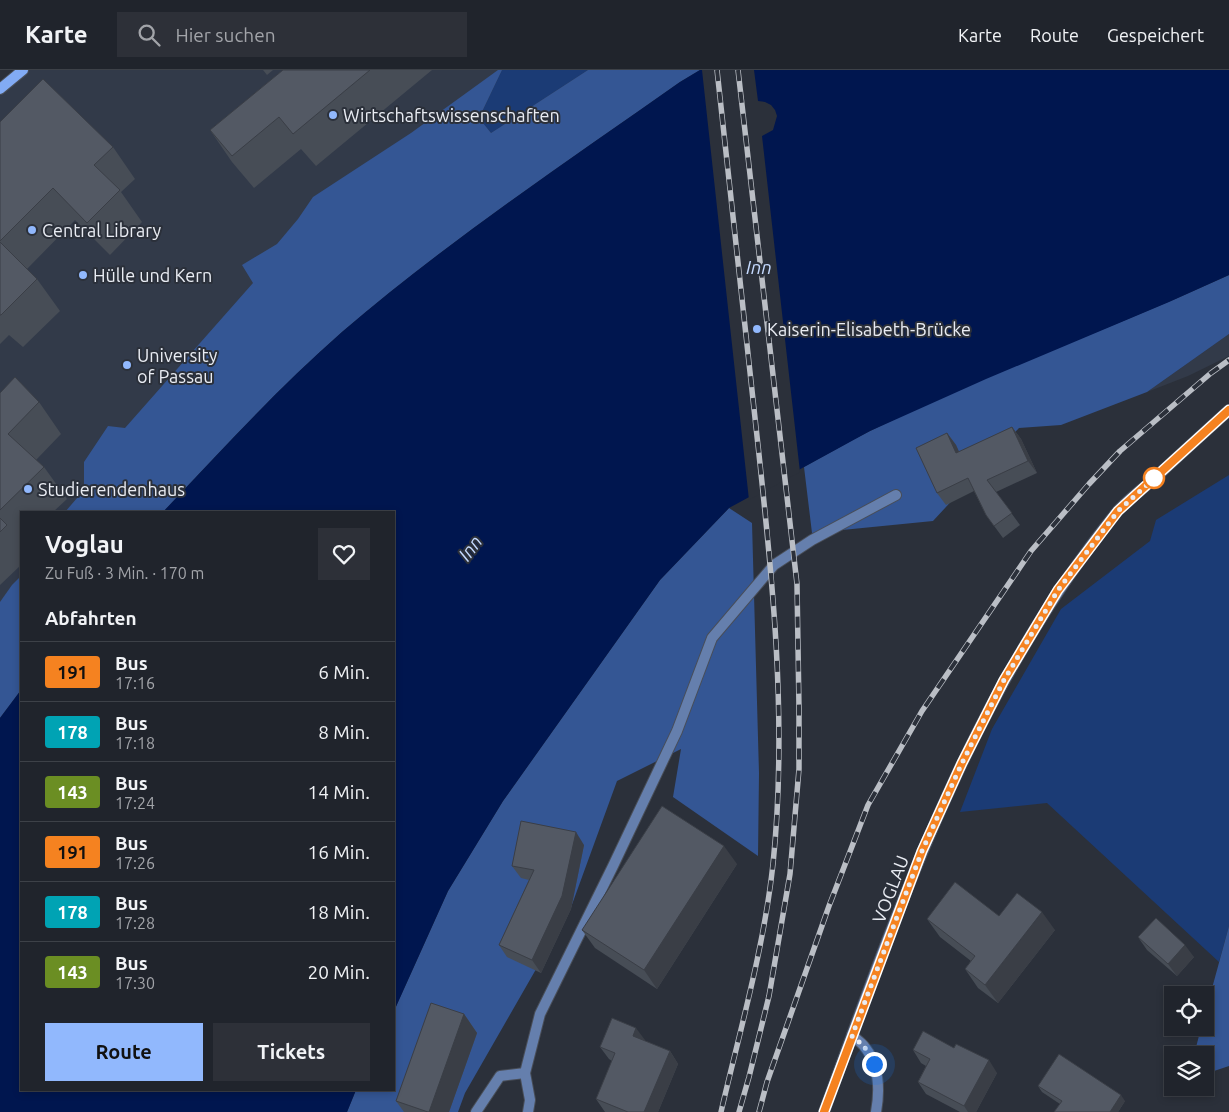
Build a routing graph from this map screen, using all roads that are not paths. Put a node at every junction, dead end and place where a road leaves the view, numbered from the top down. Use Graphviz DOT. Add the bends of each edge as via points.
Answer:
graph roads {
  1 [pos="23,70"];
  2 [pos="0,89"];
  3 [pos="1229,410"];
  4 [pos="896,495"];
  5 [pos="852,1036"];
  6 [pos="525,1073"];
  7 [pos="476,1112"];
  8 [pos="528,1112"];
  9 [pos="824,1112"];
  10 [pos="876,1112"];
  1 -- 2 [label="street"];
  3 -- 5 [label="street, VOGLAU" via="1118,511 1058,590 1004,680 962,763 922,851"];
  4 -- 6 [label="street" via="812,540 774,565 712,638 677,731 540,1014"];
  5 -- 9 [label="street, VOGLAU"];
  5 -- 10 [label="street" via="864,1046 874,1064 879,1097"];
  6 -- 7 [label="street" via="500,1076"];
  6 -- 8 [label="street" via="530,1100"];
}
